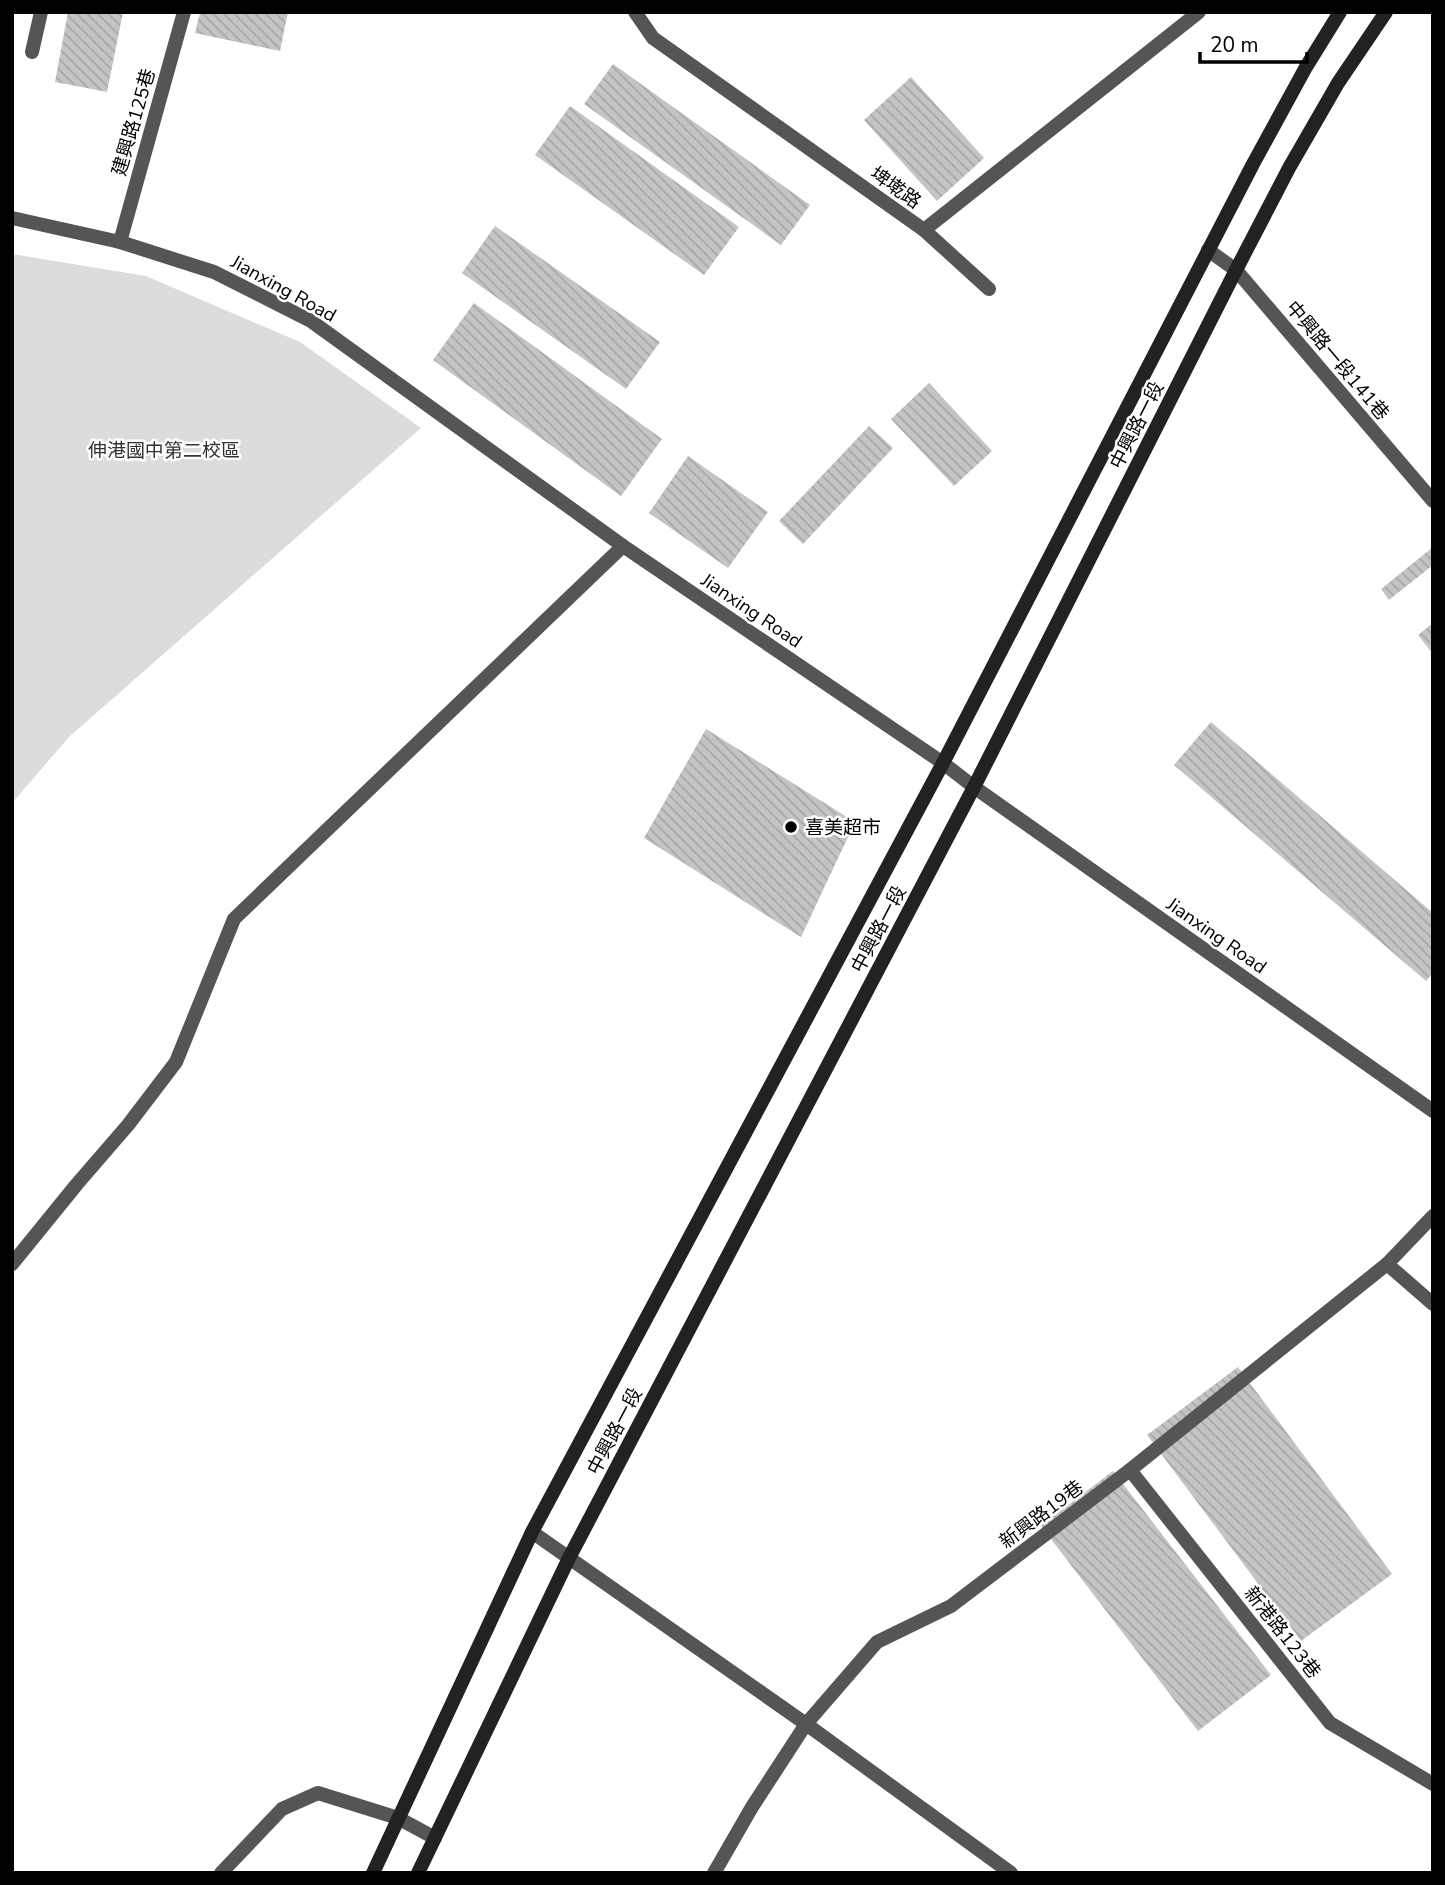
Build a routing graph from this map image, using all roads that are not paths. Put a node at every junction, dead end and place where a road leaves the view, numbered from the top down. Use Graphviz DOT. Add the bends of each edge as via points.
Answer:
graph roads {
  1 [pos="41,12"];
  2 [pos="184,12"];
  3 [pos="635,12"];
  4 [pos="1199,12"];
  5 [pos="1340,12"];
  6 [pos="1386,12"];
  7 [pos="32,52"];
  8 [pos="12,218"];
  9 [pos="924,230"];
  10 [pos="120,242"];
  11 [pos="1208,250"];
  12 [pos="1236,270"];
  13 [pos="989,289"];
  14 [pos="1433,501"];
  15 [pos="623,546"];
  16 [pos="943,763"];
  17 [pos="974,787"];
  18 [pos="1433,1111"];
  19 [pos="1433,1216"];
  20 [pos="12,1264"];
  21 [pos="1387,1264"];
  22 [pos="1433,1304"];
  23 [pos="1130,1470"];
  24 [pos="532,1532"];
  25 [pos="569,1558"];
  26 [pos="806,1724"];
  27 [pos="1433,1784"];
  28 [pos="398,1818"];
  29 [pos="435,1838"];
  30 [pos="221,1873"];
  31 [pos="373,1873"];
  32 [pos="418,1873"];
  33 [pos="714,1873"];
  34 [pos="1011,1873"];
  1 -- 7 [label="street"];
  2 -- 10 [label="street, 建興路125巷"];
  3 -- 9 [label="street, 埤墘路" via="653,38"];
  4 -- 9 [label="street, 埤墘路"];
  5 -- 11 [label="main road, 中興路一段"];
  6 -- 12 [label="main road, 中興路一段" via="1338,83"];
  8 -- 10 [label="street, Jianxing Road"];
  9 -- 13 [label="street"];
  10 -- 15 [label="street, Jianxing Road" via="214,271 311,321"];
  11 -- 12 [label="street, 中興路一段141巷"];
  11 -- 16 [label="main road, 中興路一段"];
  12 -- 14 [label="street, 中興路一段141巷"];
  12 -- 17 [label="main road, 中興路一段"];
  15 -- 16 [label="street, Jianxing Road"];
  15 -- 20 [label="street" via="234,919 176,1062"];
  16 -- 17 [label="street, Jianxing Road"];
  16 -- 24 [label="main road, 中興路一段"];
  17 -- 18 [label="street, Jianxing Road"];
  17 -- 25 [label="main road, 中興路一段"];
  19 -- 21 [label="street, 新興路19巷"];
  21 -- 22 [label="street"];
  21 -- 23 [label="street, 新興路19巷"];
  23 -- 26 [label="street, 新興路19巷" via="951,1606 877,1642"];
  23 -- 27 [label="street, 新港路123巷" via="1330,1723"];
  24 -- 25 [label="street"];
  24 -- 28 [label="main road, 中興路一段"];
  25 -- 26 [label="street"];
  25 -- 29 [label="main road, 中興路一段"];
  26 -- 33 [label="street, 新興路19巷"];
  26 -- 34 [label="street"];
  28 -- 29 [label="street"];
  28 -- 30 [label="street" via="318,1793 282,1809"];
  28 -- 31 [label="main road, 中興路一段"];
  29 -- 32 [label="main road, 中興路一段"];
}
